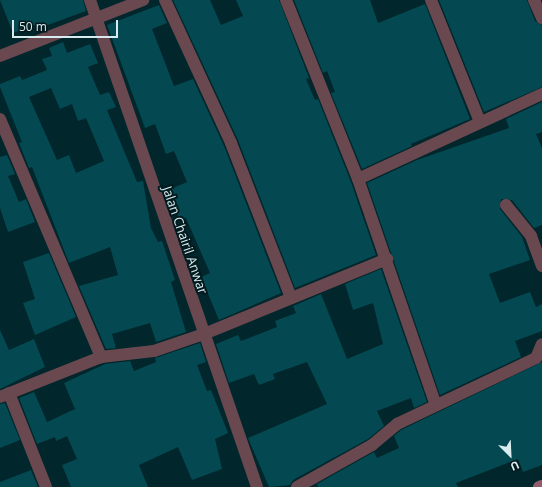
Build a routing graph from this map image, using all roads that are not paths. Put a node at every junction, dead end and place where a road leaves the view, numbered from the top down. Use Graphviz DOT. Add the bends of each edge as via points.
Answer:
graph roads {
  1 [pos="90,0"];
  2 [pos="143,0"];
  3 [pos="165,0"];
  4 [pos="286,0"];
  5 [pos="431,0"];
  6 [pos="534,0"];
  7 [pos="96,18"];
  8 [pos="542,18"];
  9 [pos="0,56"];
  10 [pos="542,94"];
  11 [pos="0,120"];
  12 [pos="480,122"];
  13 [pos="358,179"];
  14 [pos="506,205"];
  15 [pos="387,259"];
  16 [pos="542,266"];
  17 [pos="291,298"];
  18 [pos="204,334"];
  19 [pos="542,344"];
  20 [pos="101,357"];
  21 [pos="5,395"];
  22 [pos="436,404"];
  23 [pos="542,486"];
  24 [pos="46,487"];
  25 [pos="257,487"];
  26 [pos="297,487"];
  27 [pos="539,487"];
  1 -- 7 [label="street, Jalan Chairil Anwar"];
  2 -- 7 [label="street"];
  3 -- 17 [label="street" via="231,143"];
  4 -- 13 [label="street"];
  5 -- 12 [label="street"];
  6 -- 8 [label="street"];
  7 -- 9 [label="street"];
  7 -- 18 [label="street, Jalan Chairil Anwar"];
  10 -- 12 [label="street"];
  11 -- 20 [label="street"];
  12 -- 13 [label="street"];
  13 -- 15 [label="street"];
  14 -- 16 [label="street" via="531,236"];
  15 -- 17 [label="street"];
  15 -- 22 [label="street"];
  17 -- 18 [label="street"];
  18 -- 20 [label="street" via="154,351"];
  18 -- 25 [label="street, Jalan Chairil Anwar"];
  19 -- 22 [label="street" via="536,358"];
  20 -- 21 [label="street"];
  21 -- 24 [label="street"];
  22 -- 26 [label="street" via="398,424 372,445"];
  23 -- 27 [label="main road"];
}
